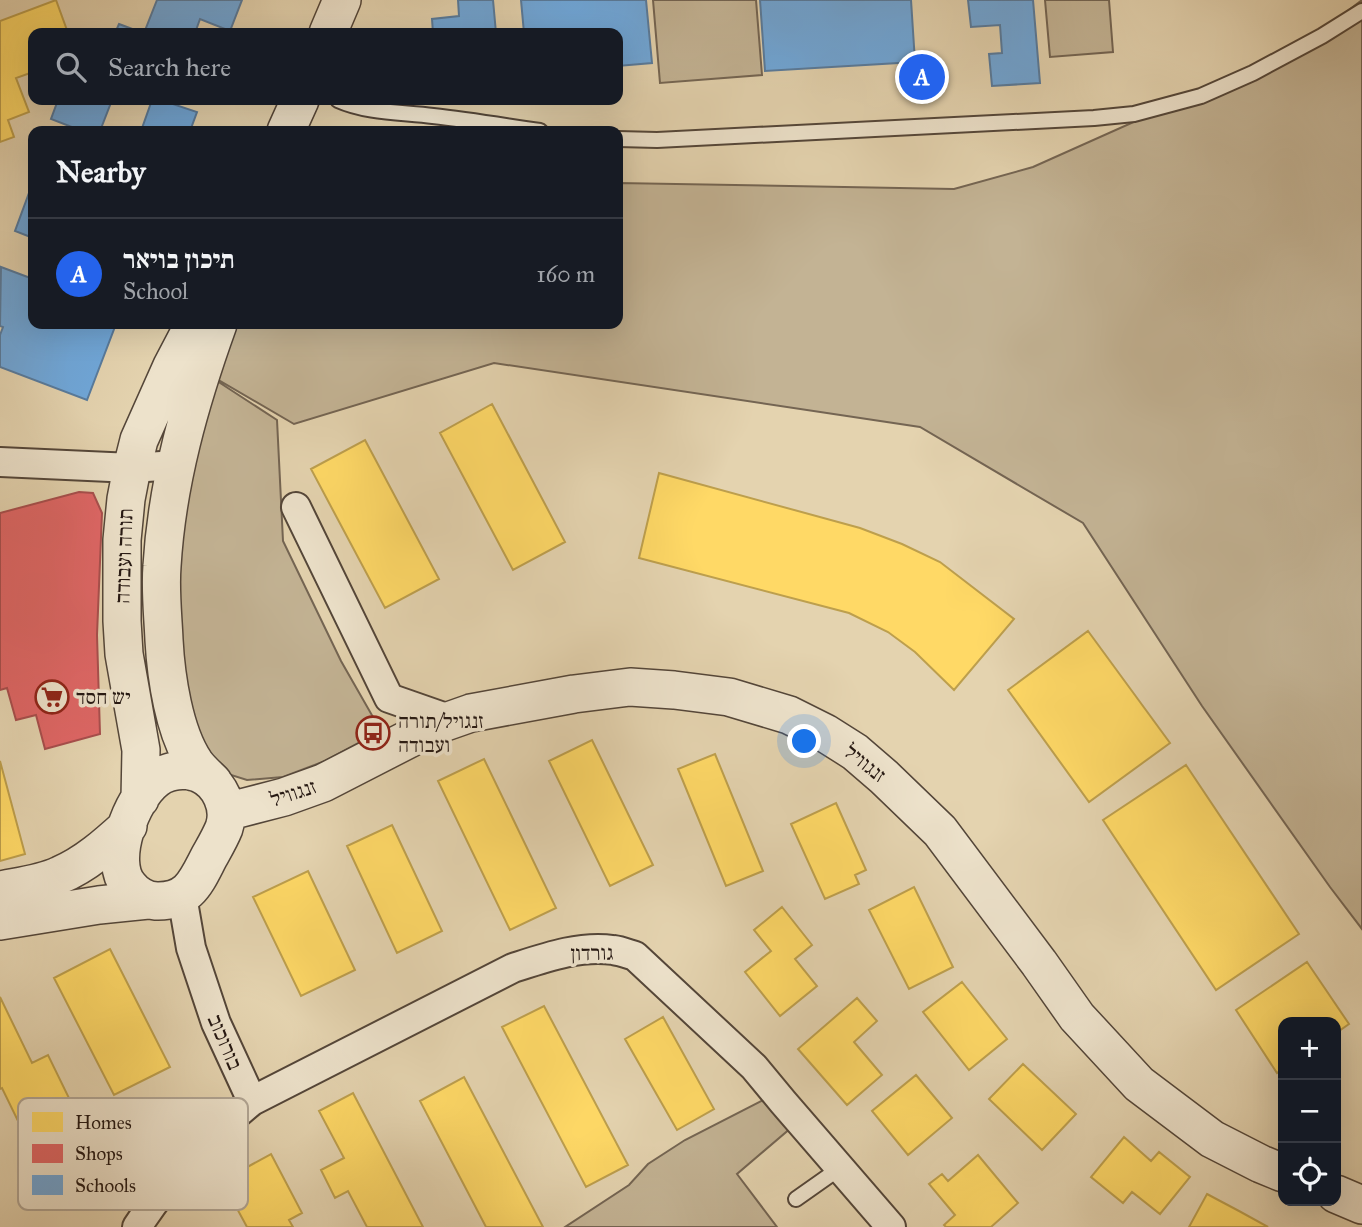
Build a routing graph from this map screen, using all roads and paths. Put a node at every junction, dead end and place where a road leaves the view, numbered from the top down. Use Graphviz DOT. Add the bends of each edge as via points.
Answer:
graph roads {
  1 [pos="342,0"];
  2 [pos="1362,11"];
  3 [pos="330,28"];
  4 [pos="298,105"];
  5 [pos="354,105"];
  6 [pos="288,126"];
  7 [pos="504,126"];
  8 [pos="623,138"];
  9 [pos="192,329"];
  10 [pos="216,329"];
  11 [pos="0,463"];
  12 [pos="176,466"];
  13 [pos="132,468"];
  14 [pos="296,507"];
  15 [pos="453,720"];
  16 [pos="220,797"];
  17 [pos="134,813"];
  18 [pos="0,890"];
  19 [pos="165,898"];
  20 [pos="0,921"];
  21 [pos="252,1101"];
  22 [pos="248,1104"];
  23 [pos="840,1168"];
  24 [pos="1278,1171"];
  25 [pos="1341,1196"];
  26 [pos="796,1199"];
  27 [pos="1362,1205"];
  28 [pos="149,1210"];
  29 [pos="137,1227"];
  30 [pos="891,1227"];
  1 -- 3 [label="street"];
  2 -- 8 [label="lane" via="1253,73 1201,96 1133,114"];
  4 -- 6 [label="street"];
  5 -- 7 [label="lane"];
  9 -- 13 [label="street, תורה ועבודה" via="139,440"];
  10 -- 12 [label="street, תורה ועבודה"];
  11 -- 13 [label="street"];
  12 -- 13 [label="street"];
  12 -- 16 [label="street, תורה ועבודה" via="161,568 165,653 174,714 190,754"];
  13 -- 17 [label="street, תורה ועבודה" via="122,540 122,621 141,750"];
  14 -- 15 [label="street" via="389,698"];
  15 -- 16 [label="street, זנגוויל" via="284,797"];
  15 -- 24 [label="street, זנגוויל" via="525,702 630,687 729,697 789,715 825,733 855,752 940,831 1077,1017 1139,1084 1212,1139"];
  16 -- 17 [label="street" via="200,774 170,772 146,789"];
  16 -- 19 [label="street" via="224,828 211,853 193,886"];
  17 -- 18 [label="street" via="96,854 76,867 35,884"];
  17 -- 19 [label="street" via="120,856 121,870 136,894"];
  19 -- 20 [label="street"];
  19 -- 21 [label="street, בורוכוב" via="191,948 216,1023"];
  21 -- 22 [label="street"];
  21 -- 23 [label="street, גורדון" via="513,968 578,950 614,950 635,956 754,1067"];
  23 -- 26 [label="lane"];
  23 -- 30 [label="street, גורדון"];
  25 -- 27 [label="street"];
  28 -- 29 [label="street"];
}
